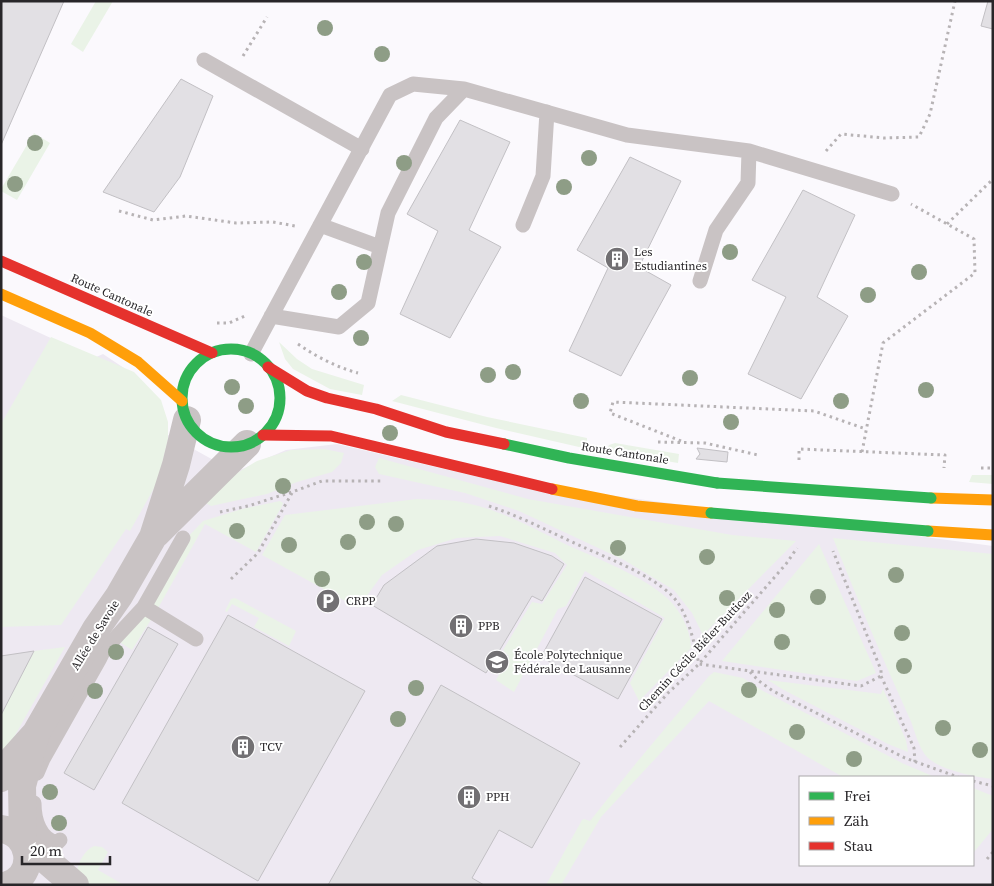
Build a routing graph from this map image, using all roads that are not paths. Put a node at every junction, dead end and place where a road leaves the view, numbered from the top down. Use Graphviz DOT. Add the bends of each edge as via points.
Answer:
graph roads {
  1 [pos="204,60"];
  2 [pos="464,90"];
  3 [pos="547,112"];
  4 [pos="362,149"];
  5 [pos="750,151"];
  6 [pos="892,194"];
  7 [pos="320,225"];
  8 [pos="523,226"];
  9 [pos="380,247"];
  10 [pos="1,261"];
  11 [pos="700,281"];
  12 [pos="1,294"];
  13 [pos="269,320"];
  14 [pos="212,353"];
  15 [pos="251,354"];
  16 [pos="268,367"];
  17 [pos="185,410"];
  18 [pos="255,439"];
  19 [pos="993,500"];
  20 [pos="993,535"];
  21 [pos="153,537"];
  22 [pos="183,538"];
  23 [pos="144,607"];
  24 [pos="196,639"];
  25 [pos="36,733"];
  26 [pos="1,778"];
  27 [pos="17,839"];
  28 [pos="60,840"];
  29 [pos="8,885"];
  30 [pos="75,885"];
  1 -- 4 [label="lane"];
  2 -- 3 [label="lane"];
  2 -- 4 [label="lane" via="413,84 390,96"];
  2 -- 9 [label="lane" via="436,118 388,213"];
  3 -- 5 [label="lane" via="627,135"];
  3 -- 8 [label="lane" via="543,176"];
  4 -- 7 [label="lane"];
  5 -- 6 [label="lane"];
  5 -- 11 [label="lane" via="748,183 716,230"];
  7 -- 9 [label="lane"];
  7 -- 13 [label="lane"];
  9 -- 13 [label="lane" via="368,303 339,327"];
  10 -- 14 [label="main road, Route Cantonale"];
  12 -- 17 [label="main road" via="90,333 138,362"];
  13 -- 15 [label="lane"];
  14 -- 15 [label="main road" via="232,349"];
  14 -- 17 [label="main road" via="190,372 183,389"];
  15 -- 16 [label="main road"];
  16 -- 18 [label="main road" via="280,396 276,418"];
  16 -- 19 [label="main road, Route Cantonale, bridge" via="307,391 327,398 376,409 446,432 569,458 717,483"];
  17 -- 18 [label="main road" via="192,428 208,441 227,447"];
  17 -- 21 [label="street, Allée de Savoie" via="176,465"];
  18 -- 20 [label="main road, bridge" via="331,436 636,506"];
  18 -- 21 [label="street, Allée de Savoie"];
  21 -- 25 [label="street, Allée de Savoie"];
  22 -- 23 [label="lane"];
  23 -- 24 [label="lane"];
  23 -- 28 [label="lane" via="104,650 37,771 34,796 38,828 51,842 57,844"];
  25 -- 26 [label="street, Allée de Savoie" via="10,762"];
  25 -- 27 [label="street, Allée de Savoie" via="22,786"];
  27 -- 29 [label="street, Allée de Savoie" via="28,861 18,880"];
  27 -- 30 [label="street"];
}
